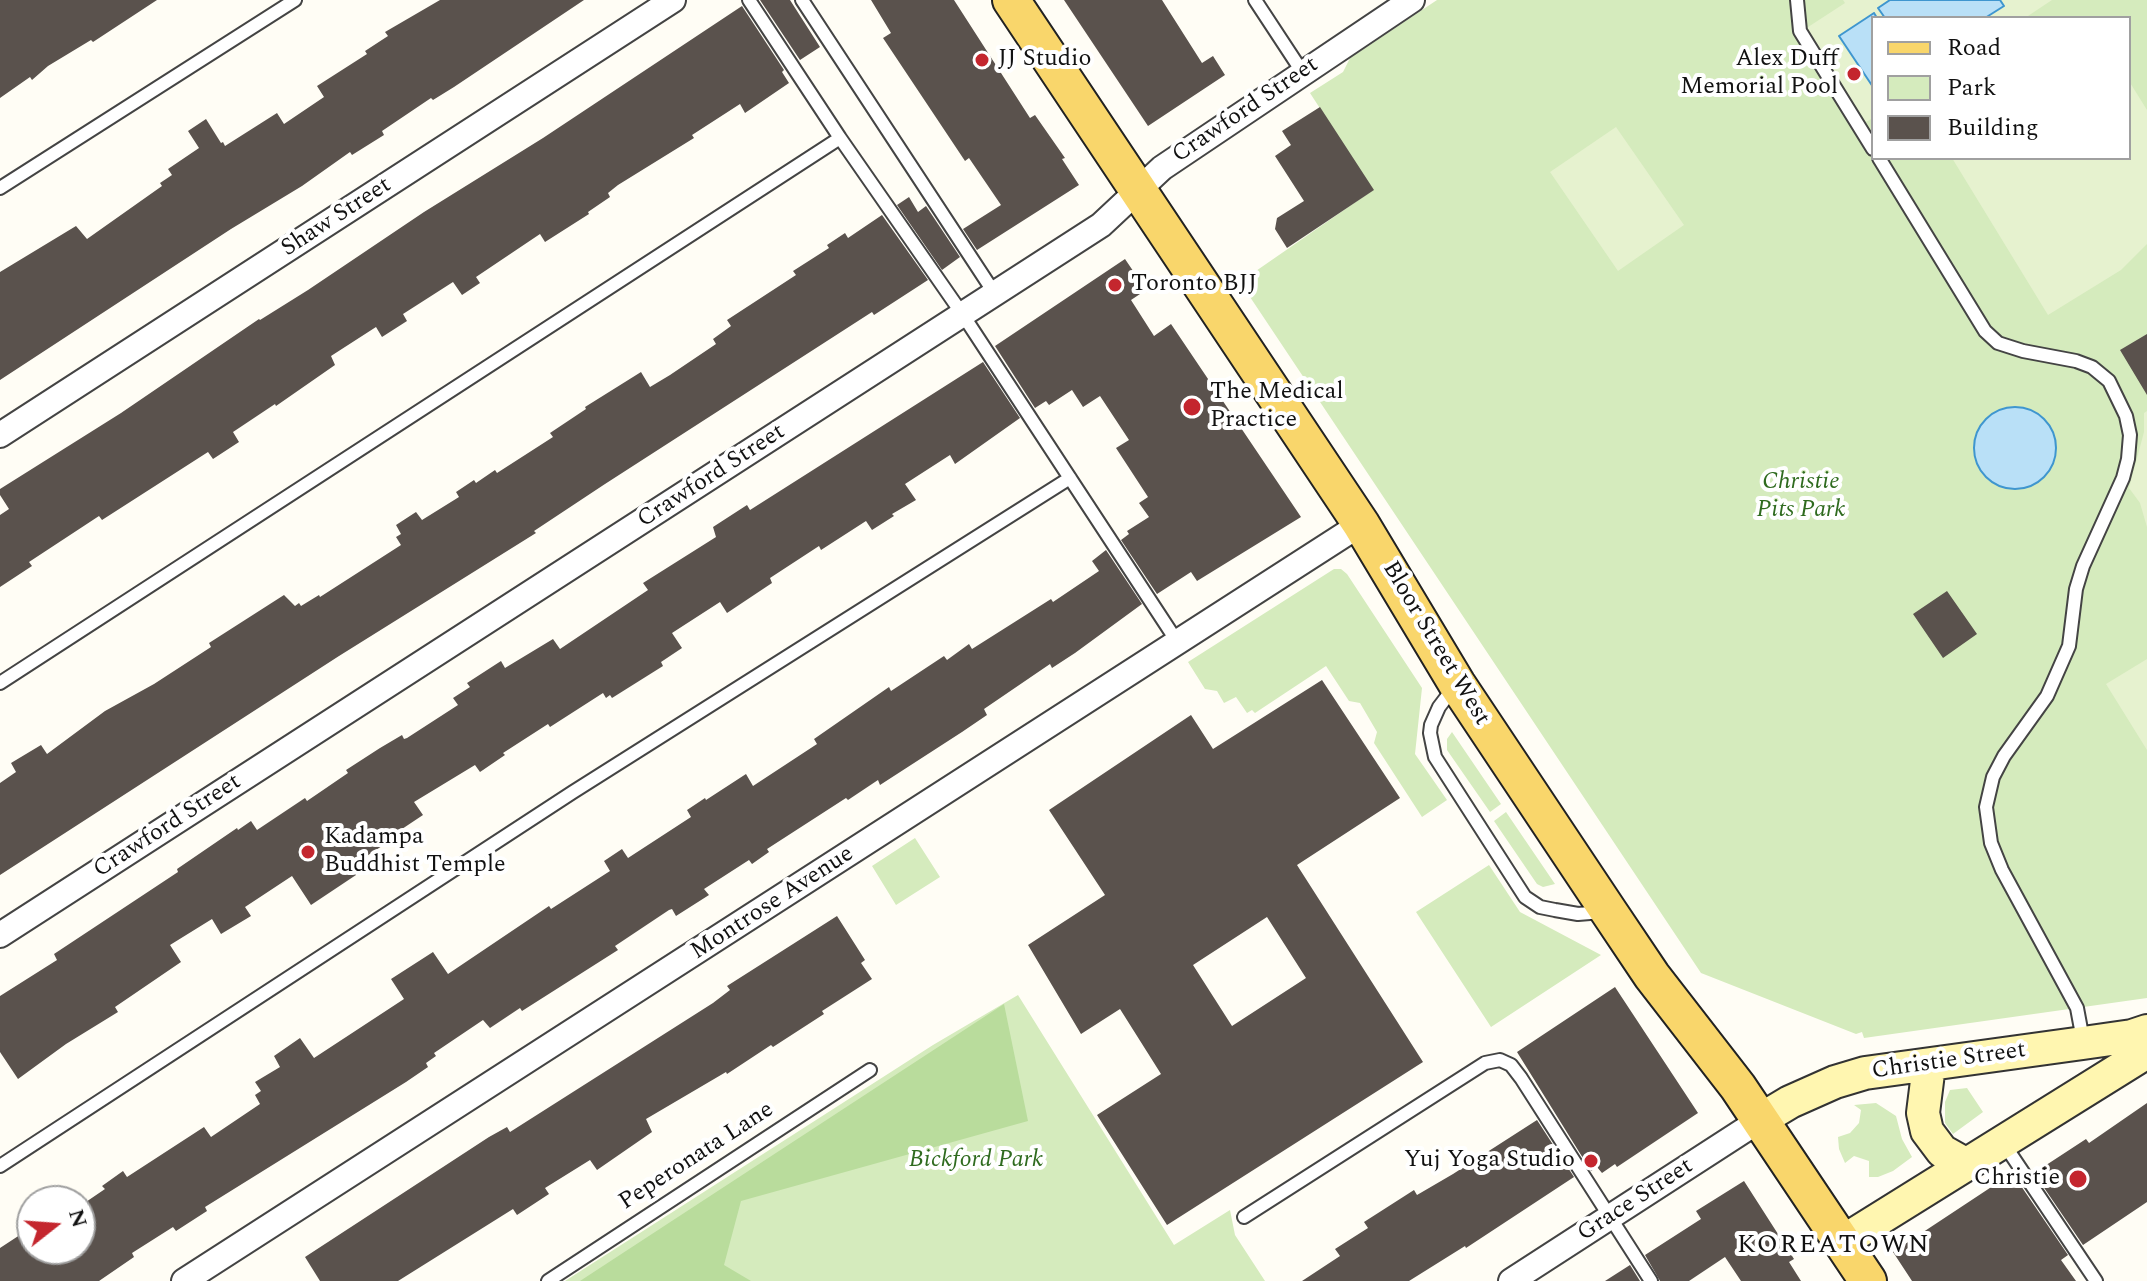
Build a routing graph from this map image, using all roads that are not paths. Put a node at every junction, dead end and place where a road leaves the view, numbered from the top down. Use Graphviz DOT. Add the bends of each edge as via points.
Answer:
graph roads {
  1 [pos="295,0"];
  2 [pos="673,0"];
  3 [pos="749,0"];
  4 [pos="802,0"];
  5 [pos="1011,0"];
  6 [pos="1255,0"];
  7 [pos="1412,0"];
  8 [pos="1797,0"];
  9 [pos="1303,73"];
  10 [pos="840,138"];
  11 [pos="1871,146"];
  12 [pos="1880,160"];
  13 [pos="0,188"];
  14 [pos="1138,190"];
  15 [pos="995,294"];
  16 [pos="963,315"];
  17 [pos="0,435"];
  18 [pos="1070,478"];
  19 [pos="1361,524"];
  20 [pos="1178,643"];
  21 [pos="0,683"];
  22 [pos="1457,684"];
  23 [pos="1609,912"];
  24 [pos="0,935"];
  25 [pos="2147,1031"];
  26 [pos="2083,1043"];
  27 [pos="2147,1052"];
  28 [pos="1929,1065"];
  29 [pos="870,1070"];
  30 [pos="1760,1120"];
  31 [pos="2002,1141"];
  32 [pos="1965,1164"];
  33 [pos="0,1166"];
  34 [pos="1244,1217"];
  35 [pos="1611,1218"];
  36 [pos="1842,1242"];
  37 [pos="184,1281"];
  38 [pos="548,1281"];
  39 [pos="1511,1281"];
  40 [pos="1651,1281"];
  41 [pos="1868,1281"];
  42 [pos="2096,1281"];
  1 -- 13 [label="lane"];
  2 -- 17 [label="street, Shaw Street"];
  3 -- 10 [label="lane"];
  4 -- 15 [label="lane"];
  5 -- 14 [label="main road, Bloor Street West"];
  6 -- 9 [label="lane"];
  7 -- 9 [label="street, Crawford Street"];
  8 -- 11 [label="lane" via="1800,31"];
  9 -- 14 [label="street, Crawford Street" via="1162,168"];
  10 -- 16 [label="lane"];
  10 -- 21 [label="lane"];
  12 -- 26 [label="lane" via="1985,331 1998,343 2092,367 2109,381 2126,416 2128,459 2083,566 2069,646 2047,696 2004,756 1986,807 1991,843 2002,870 2077,1008"];
  14 -- 15 [label="street, Crawford Street" via="1101,225"];
  14 -- 19 [label="main road, Bloor Street West"];
  15 -- 16 [label="street, Crawford Street"];
  16 -- 18 [label="lane"];
  16 -- 24 [label="street, Crawford Street"];
  18 -- 20 [label="lane"];
  18 -- 33 [label="lane" via="573,792"];
  19 -- 20 [label="street, Montrose Avenue"];
  19 -- 22 [label="main road, Bloor Street West"];
  20 -- 37 [label="street, Montrose Avenue"];
  22 -- 23 [label="main road, Bloor Street West"];
  22 -- 23 [label="lane" via="1431,725 1435,757 1525,897 1555,910"];
  23 -- 30 [label="main road, Bloor Street West"];
  25 -- 26 [label="street, Christie Street"];
  26 -- 28 [label="street, Christie Street"];
  27 -- 31 [label="street"];
  28 -- 30 [label="street, Christie Street" via="1835,1082"];
  28 -- 32 [label="street" via="1923,1113 1927,1131 1942,1151"];
  29 -- 38 [label="lane, Peperonata Lane"];
  30 -- 35 [label="street, Grace Street"];
  30 -- 36 [label="main road, Bloor Street West"];
  31 -- 32 [label="street"];
  31 -- 42 [label="lane"];
  32 -- 36 [label="street"];
  34 -- 35 [label="lane" via="1485,1063 1500,1060 1521,1078"];
  35 -- 39 [label="street, Grace Street"];
  35 -- 40 [label="lane"];
  36 -- 41 [label="main road, Bloor Street West"];
}
